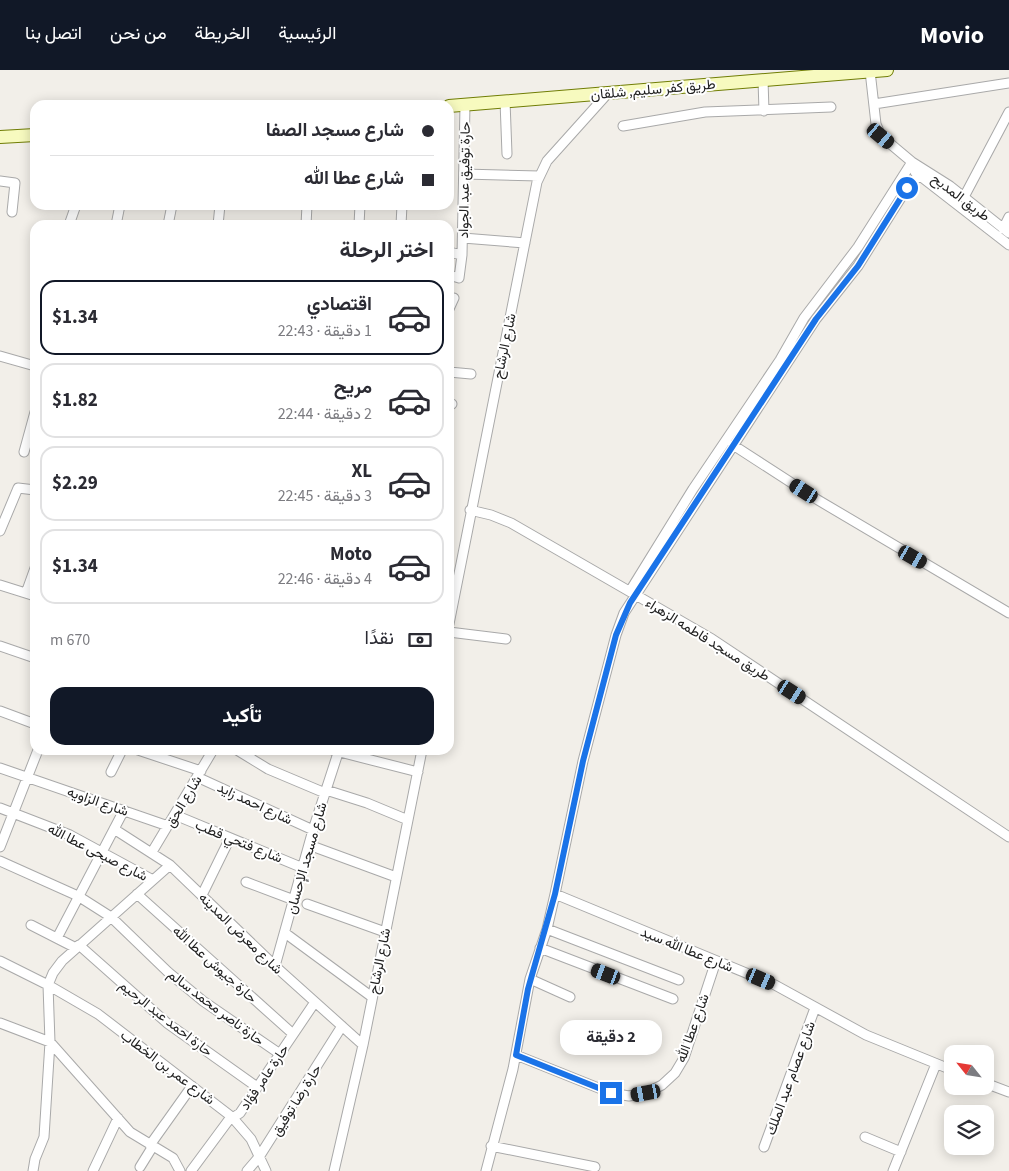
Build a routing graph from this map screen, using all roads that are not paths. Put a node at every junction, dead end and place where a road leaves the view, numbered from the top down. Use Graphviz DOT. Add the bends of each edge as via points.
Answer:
graph roads {
  1 [pos="887,70"];
  2 [pos="870,71"];
  3 [pos="763,80"];
  4 [pos="1009,83"];
  5 [pos="609,92"];
  6 [pos="505,101"];
  7 [pos="874,104"];
  8 [pos="465,105"];
  9 [pos="454,106"];
  10 [pos="831,107"];
  11 [pos="764,111"];
  12 [pos="1009,112"];
  13 [pos="623,126"];
  14 [pos="30,135"];
  15 [pos="0,137"];
  16 [pos="507,154"];
  17 [pos="912,162"];
  18 [pos="464,174"];
  19 [pos="539,176"];
  20 [pos="918,176"];
  21 [pos="0,181"];
  22 [pos="964,197"];
  23 [pos="12,212"];
  24 [pos="1009,217"];
  25 [pos="1006,231"];
  26 [pos="463,238"];
  27 [pos="525,243"];
  28 [pos="1009,245"];
  29 [pos="454,253"];
  30 [pos="462,255"];
  31 [pos="454,277"];
  32 [pos="0,356"];
  33 [pos="30,365"];
  34 [pos="454,372"];
  35 [pos="470,374"];
  36 [pos="30,430"];
  37 [pos="733,445"];
  38 [pos="24,452"];
  39 [pos="30,489"];
  40 [pos="470,510"];
  41 [pos="0,531"];
  42 [pos="30,582"];
  43 [pos="0,584"];
  44 [pos="454,584"];
  45 [pos="633,592"];
  46 [pos="26,593"];
  47 [pos="30,594"];
  48 [pos="1009,613"];
  49 [pos="454,633"];
  50 [pos="506,639"];
  51 [pos="0,646"];
  52 [pos="30,656"];
  53 [pos="0,711"];
  54 [pos="30,722"];
  55 [pos="36,755"];
  56 [pos="120,755"];
  57 [pos="151,755"];
  58 [pos="210,755"];
  59 [pos="245,755"];
  60 [pos="335,755"];
  61 [pos="352,755"];
  62 [pos="421,755"];
  63 [pos="0,768"];
  64 [pos="111,772"];
  65 [pos="418,772"];
  66 [pos="199,774"];
  67 [pos="28,778"];
  68 [pos="325,792"];
  69 [pos="0,808"];
  70 [pos="124,810"];
  71 [pos="14,814"];
  72 [pos="175,815"];
  73 [pos="408,820"];
  74 [pos="168,826"];
  75 [pos="114,829"];
  76 [pos="313,830"];
  77 [pos="1009,837"];
  78 [pos="230,838"];
  79 [pos="309,845"];
  80 [pos="0,847"];
  81 [pos="102,851"];
  82 [pos="152,852"];
  83 [pos="0,861"];
  84 [pos="170,865"];
  85 [pos="303,868"];
  86 [pos="396,877"];
  87 [pos="153,880"];
  88 [pos="246,882"];
  89 [pos="137,894"];
  90 [pos="555,894"];
  91 [pos="202,895"];
  92 [pos="78,896"];
  93 [pos="294,900"];
  94 [pos="308,904"];
  95 [pos="111,917"];
  96 [pos="31,925"];
  97 [pos="547,929"];
  98 [pos="385,932"];
  99 [pos="284,934"];
  100 [pos="57,938"];
  101 [pos="77,947"];
  102 [pos="540,948"];
  103 [pos="716,961"];
  104 [pos="0,962"];
  105 [pos="275,966"];
  106 [pos="530,979"];
  107 [pos="679,980"];
  108 [pos="48,985"];
  109 [pos="372,997"];
  110 [pos="570,997"];
  111 [pos="673,999"];
  112 [pos="315,1002"];
  113 [pos="815,1008"];
  114 [pos="0,1023"];
  115 [pos="342,1026"];
  116 [pos="293,1034"];
  117 [pos="50,1042"];
  118 [pos="363,1045"];
  119 [pos="280,1054"];
  120 [pos="516,1055"];
  121 [pos="936,1064"];
  122 [pos="944,1067"];
  123 [pos="192,1086"];
  124 [pos="994,1086"];
  125 [pos="257,1087"];
  126 [pos="1009,1092"];
  127 [pos="232,1117"];
  128 [pos="118,1118"];
  129 [pos="864,1138"];
  130 [pos="152,1146"];
  131 [pos="491,1146"];
  132 [pos="764,1147"];
  133 [pos="901,1152"];
  134 [pos="259,1157"];
  135 [pos="577,1167"];
  136 [pos="595,1167"];
  137 [pos="140,1168"];
  138 [pos="33,1171"];
  139 [pos="93,1171"];
  140 [pos="180,1171"];
  141 [pos="190,1171"];
  142 [pos="247,1171"];
  143 [pos="266,1171"];
  144 [pos="334,1171"];
  145 [pos="486,1171"];
  146 [pos="893,1171"];
  1 -- 2 [label="street, طريق كفر سليم, شلقان"];
  2 -- 3 [label="street, طريق كفر سليم, شلقان"];
  2 -- 7 [label="street, طريق المدبح"];
  3 -- 5 [label="street, طريق كفر سليم, شلقان"];
  3 -- 11 [label="street"];
  4 -- 7 [label="street"];
  5 -- 6 [label="street, طريق كفر سليم, شلقان"];
  5 -- 19 [label="street, شارع الرشاح" via="548,161"];
  6 -- 8 [label="street, طريق كفر سليم, شلقان"];
  6 -- 16 [label="street"];
  7 -- 17 [label="street, طريق المدبح" via="881,136"];
  8 -- 9 [label="street, طريق كفر سليم, شلقان"];
  8 -- 18 [label="street, حارة توفيق عبد الجواد"];
  10 -- 11 [label="street"];
  11 -- 13 [label="street" via="705,112"];
  12 -- 22 [label="street"];
  14 -- 15 [label="street"];
  17 -- 20 [label="street, طريق المدبح"];
  17 -- 22 [label="street, طريق المدبح"];
  17 -- 45 [label="street" via="858,247 804,318 780,360 693,489"];
  18 -- 19 [label="street"];
  18 -- 26 [label="street, حارة توفيق عبد الجواد"];
  19 -- 27 [label="street, شارع الرشاح"];
  20 -- 28 [label="street, طريق المدبح"];
  20 -- 37 [label="street" via="858,266 816,319"];
  21 -- 23 [label="street" via="15,183"];
  22 -- 25 [label="street, طريق المدبح"];
  24 -- 25 [label="street"];
  26 -- 27 [label="street"];
  26 -- 30 [label="street, حارة توفيق عبد الجواد"];
  27 -- 40 [label="street, شارع الرشاح"];
  29 -- 30 [label="street"];
  30 -- 31 [label="street, حارة توفيق عبد الجواد" via="458,278"];
  32 -- 33 [label="street"];
  34 -- 35 [label="street"];
  36 -- 38 [label="street"];
  37 -- 45 [label="street"];
  37 -- 48 [label="street" via="818,500"];
  39 -- 41 [label="street" via="18,489"];
  40 -- 44 [label="street, شارع الرشاح"];
  40 -- 45 [label="street, طريق مسجد فاطمه الزهراء" via="511,523"];
  42 -- 46 [label="street"];
  43 -- 46 [label="street"];
  45 -- 77 [label="street, طريق مسجد فاطمه الزهراء" via="712,639"];
  45 -- 90 [label="street" via="616,635 583,761"];
  46 -- 47 [label="street"];
  49 -- 50 [label="street"];
  51 -- 52 [label="street"];
  53 -- 54 [label="street"];
  55 -- 67 [label="street"];
  56 -- 64 [label="street"];
  57 -- 66 [label="street, شارع احمد زايد"];
  58 -- 66 [label="street, شارع الحق"];
  59 -- 68 [label="street" via="268,769"];
  60 -- 68 [label="street, شارع مسجد الإحسان"];
  61 -- 65 [label="street"];
  62 -- 65 [label="street, شارع الرشاح"];
  63 -- 67 [label="street, شارع الزاويه"];
  65 -- 73 [label="street, شارع الرشاح"];
  66 -- 72 [label="street, شارع الحق"];
  66 -- 76 [label="street, شارع احمد زايد"];
  67 -- 70 [label="street, شارع الزاويه"];
  67 -- 71 [label="street"];
  68 -- 73 [label="street" via="367,802"];
  68 -- 76 [label="street, شارع مسجد الإحسان"];
  69 -- 71 [label="street, شارع صبحى عطا الله"];
  70 -- 74 [label="street, شارع الزاويه"];
  70 -- 75 [label="street"];
  71 -- 80 [label="street"];
  71 -- 81 [label="street, شارع صبحى عطا الله"];
  72 -- 74 [label="street, شارع الحق"];
  72 -- 78 [label="street, شارع فتحي قطب"];
  73 -- 86 [label="street, شارع الرشاح"];
  74 -- 82 [label="street, شارع الحق"];
  75 -- 81 [label="street"];
  75 -- 82 [label="street, شارع معرض المدينه"];
  76 -- 79 [label="street, شارع مسجد الإحسان"];
  78 -- 85 [label="street, شارع فتحي قطب"];
  78 -- 91 [label="street"];
  79 -- 85 [label="street, شارع مسجد الإحسان"];
  79 -- 86 [label="street"];
  81 -- 87 [label="street, شارع صبحى عطا الله"];
  81 -- 92 [label="street"];
  82 -- 84 [label="street, شارع معرض المدينه"];
  83 -- 92 [label="street, حارة ناصر محمد سالم"];
  84 -- 87 [label="street"];
  84 -- 91 [label="street, شارع معرض المدينه"];
  85 -- 93 [label="street, شارع مسجد الإحسان"];
  86 -- 98 [label="street, شارع الرشاح"];
  87 -- 89 [label="street"];
  88 -- 93 [label="street"];
  89 -- 95 [label="street"];
  89 -- 116 [label="street, حارة جيوش عطا الله"];
  90 -- 97 [label="street"];
  90 -- 103 [label="street, شارع عطا الله سيد"];
  91 -- 105 [label="street, شارع معرض المدينه"];
  92 -- 95 [label="street, حارة ناصر محمد سالم"];
  92 -- 100 [label="street"];
  93 -- 99 [label="street, شارع مسجد الإحسان"];
  94 -- 98 [label="street"];
  95 -- 101 [label="street"];
  95 -- 119 [label="street, حارة ناصر محمد سالم" via="203,1001"];
  96 -- 100 [label="street, حارة احمد عبد الرحيم"];
  97 -- 102 [label="street"];
  97 -- 107 [label="street"];
  98 -- 109 [label="street, شارع الرشاح"];
  99 -- 105 [label="street, شارع مسجد الإحسان"];
  99 -- 109 [label="street"];
  100 -- 101 [label="street, حارة احمد عبد الرحيم"];
  101 -- 108 [label="street" via="62,961"];
  101 -- 125 [label="street, حارة احمد عبد الرحيم" via="167,1022"];
  102 -- 106 [label="street"];
  102 -- 111 [label="street"];
  103 -- 113 [label="street, شارع عطا الله سيد" via="775,986"];
  103 -- 120 [label="street, شارع عطا الله" via="684,1058 662,1085 646,1093 629,1096 611,1093"];
  104 -- 108 [label="street, شارع عمر بن الخطاب"];
  105 -- 112 [label="street, شارع معرض المدينه"];
  106 -- 110 [label="street"];
  106 -- 120 [label="street"];
  108 -- 117 [label="street"];
  108 -- 123 [label="street, شارع عمر بن الخطاب" via="98,1014"];
  109 -- 118 [label="street, شارع الرشاح"];
  112 -- 115 [label="street, شارع معرض المدينه"];
  112 -- 116 [label="street, حارة عامر فؤاد"];
  113 -- 121 [label="street, شارع عطا الله سيد" via="866,1035"];
  113 -- 132 [label="street, شارع عصام عبد الملك"];
  114 -- 117 [label="street"];
  115 -- 118 [label="street, شارع معرض المدينه"];
  115 -- 134 [label="street, حارة رضا توفيق"];
  116 -- 119 [label="street, حارة عامر فؤاد"];
  117 -- 128 [label="street"];
  117 -- 138 [label="street" via="44,1137"];
  118 -- 144 [label="street, شارع الرشاح"];
  119 -- 125 [label="street, حارة عامر فؤاد"];
  120 -- 131 [label="street"];
  121 -- 122 [label="street, شارع عطا الله سيد"];
  121 -- 133 [label="street"];
  123 -- 127 [label="street, شارع عمر بن الخطاب"];
  123 -- 130 [label="street"];
  124 -- 126 [label="street"];
  125 -- 127 [label="street, حارة عامر فؤاد" via="240,1113"];
  127 -- 134 [label="street, شارع عمر بن الخطاب" via="250,1139"];
  127 -- 141 [label="street, حارة عامر فؤاد"];
  128 -- 130 [label="street" via="130,1132"];
  128 -- 139 [label="street"];
  129 -- 133 [label="street"];
  130 -- 137 [label="street"];
  130 -- 140 [label="street" via="173,1158"];
  131 -- 135 [label="street"];
  131 -- 145 [label="street"];
  133 -- 146 [label="street"];
  134 -- 142 [label="street, حارة رضا توفيق"];
  134 -- 143 [label="street, شارع عمر بن الخطاب"];
  135 -- 136 [label="street"];
}
